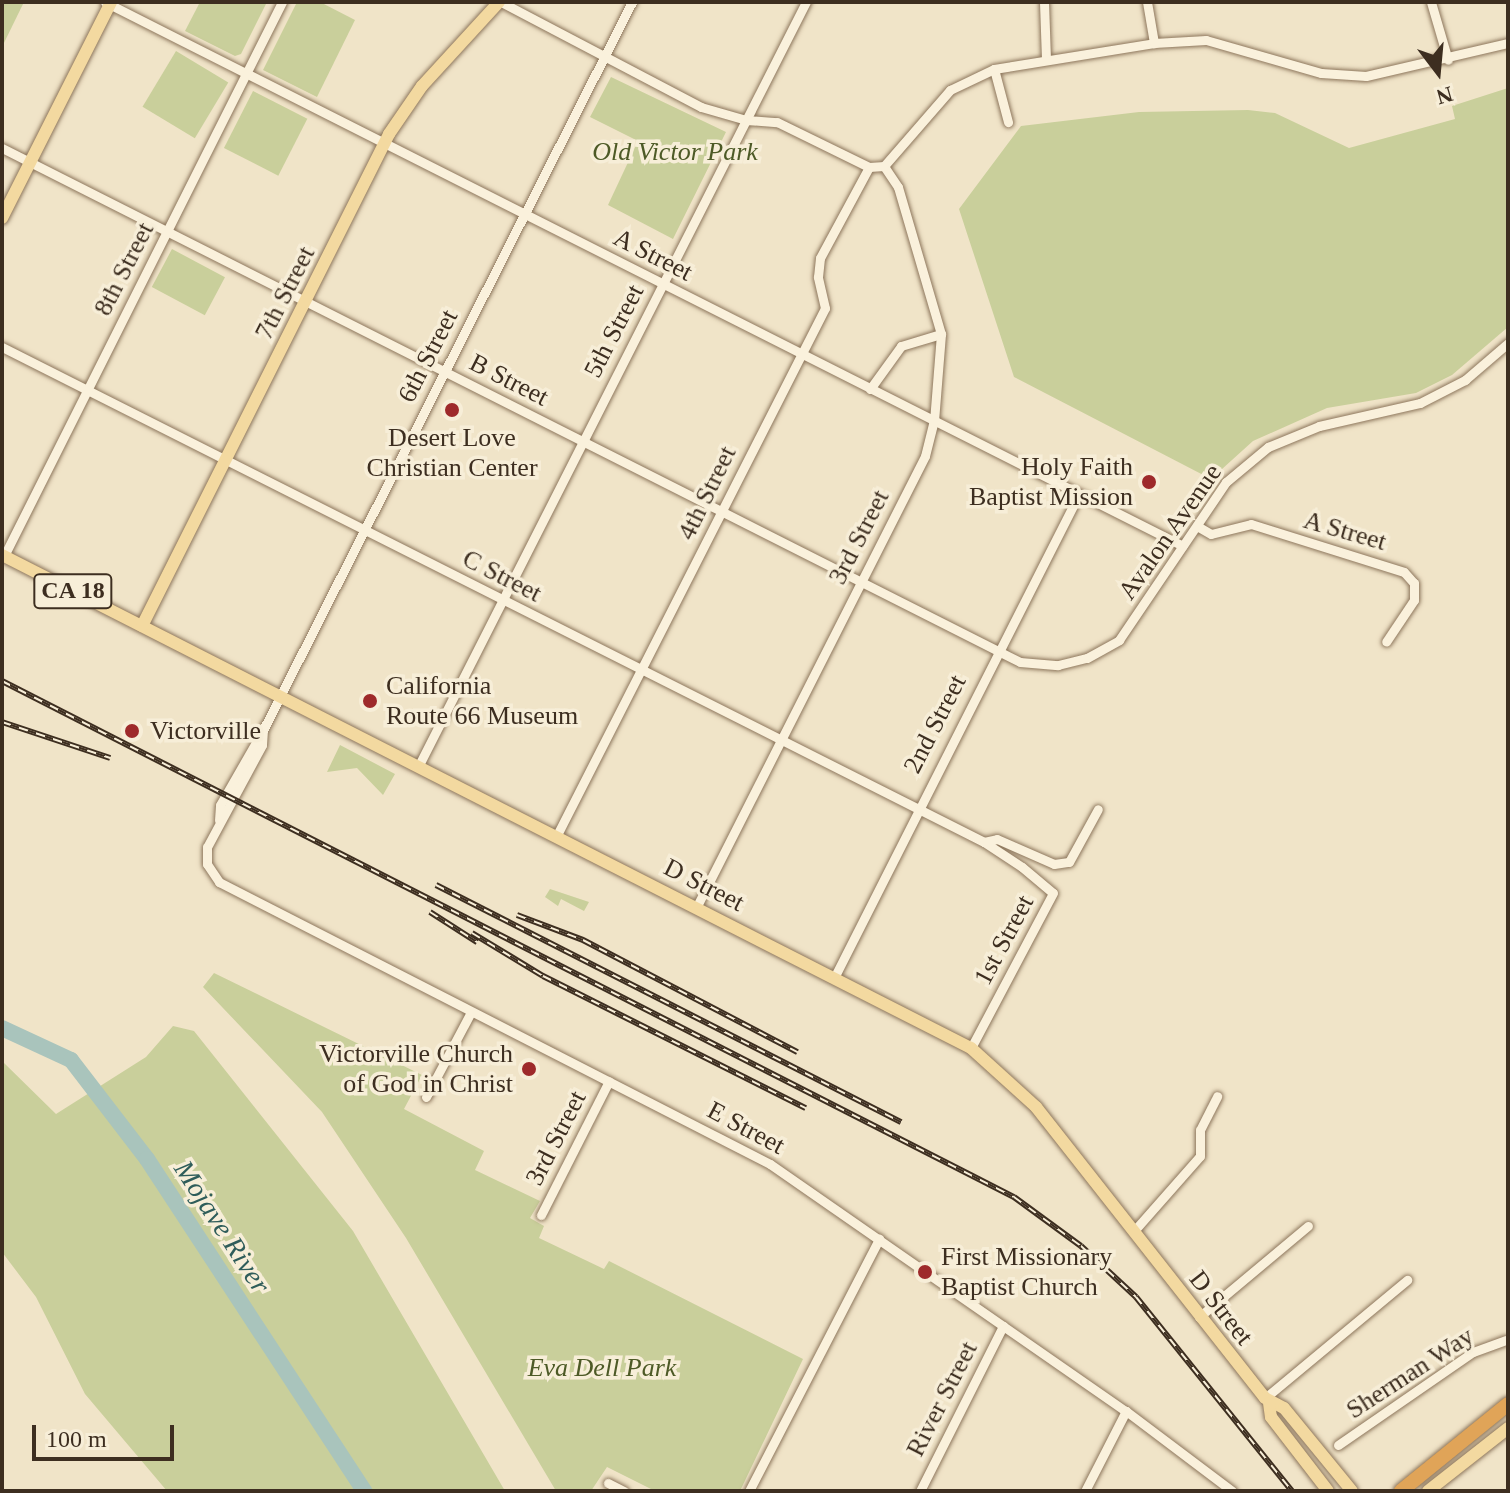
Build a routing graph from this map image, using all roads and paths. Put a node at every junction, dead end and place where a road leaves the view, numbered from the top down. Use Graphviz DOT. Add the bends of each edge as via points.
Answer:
graph roads {
  1 [pos="282,2"];
  2 [pos="500,2"];
  3 [pos="632,2"];
  4 [pos="806,2"];
  5 [pos="1044,2"];
  6 [pos="1147,2"];
  7 [pos="1431,2"];
  8 [pos="109,3"];
  9 [pos="1154,43"];
  10 [pos="1508,43"];
  11 [pos="605,57"];
  12 [pos="1046,59"];
  13 [pos="1448,60"];
  14 [pos="994,69"];
  15 [pos="246,76"];
  16 [pos="746,120"];
  17 [pos="1008,122"];
  18 [pos="383,145"];
  19 [pos="2,148"];
  20 [pos="30,162"];
  21 [pos="884,166"];
  22 [pos="869,167"];
  23 [pos="524,215"];
  24 [pos="2,218"];
  25 [pos="167,232"];
  26 [pos="662,285"];
  27 [pos="304,302"];
  28 [pos="941,334"];
  29 [pos="1508,343"];
  30 [pos="2,347"];
  31 [pos="801,354"];
  32 [pos="444,372"];
  33 [pos="870,389"];
  34 [pos="87,390"];
  35 [pos="934,421"];
  36 [pos="583,442"];
  37 [pos="226,461"];
  38 [pos="1079,494"];
  39 [pos="722,512"];
  40 [pos="1197,526"];
  41 [pos="363,530"];
  42 [pos="1183,546"];
  43 [pos="3,555"];
  44 [pos="861,582"];
  45 [pos="502,600"];
  46 [pos="142,626"];
  47 [pos="1386,642"];
  48 [pos="998,650"];
  49 [pos="643,671"];
  50 [pos="280,695"];
  51 [pos="781,740"];
  52 [pos="419,765"];
  53 [pos="917,808"];
  54 [pos="1098,809"];
  55 [pos="557,835"];
  56 [pos="984,842"];
  57 [pos="207,864"];
  58 [pos="697,906"];
  59 [pos="835,976"];
  60 [pos="471,1012"];
  61 [pos="971,1048"];
  62 [pos="609,1081"];
  63 [pos="1217,1096"];
  64 [pos="426,1097"];
  65 [pos="541,1215"];
  66 [pos="1308,1226"];
  67 [pos="1133,1232"];
  68 [pos="879,1239"];
  69 [pos="1407,1280"];
  70 [pos="1199,1317"];
  71 [pos="1003,1326"];
  72 [pos="1506,1340"];
  73 [pos="1267,1400"];
  74 [pos="1508,1404"];
  75 [pos="1126,1411"];
  76 [pos="1508,1428"];
  77 [pos="1338,1445"];
  78 [pos="608,1483"];
  79 [pos="624,1491"];
  80 [pos="749,1491"];
  81 [pos="920,1491"];
  82 [pos="1085,1491"];
  83 [pos="1232,1491"];
  84 [pos="1328,1491"];
  85 [pos="1352,1491"];
  86 [pos="1401,1491"];
  87 [pos="1428,1491"];
  1 -- 15 [label="street, 8th Street"];
  2 -- 11 [label="street"];
  2 -- 18 [label="main road, 7th Street" via="422,86"];
  3 -- 11 [label="street, 6th Street"];
  4 -- 16 [label="street, 5th Street"];
  5 -- 12 [label="street"];
  6 -- 9 [label="street"];
  7 -- 13 [label="street"];
  8 -- 15 [label="street, A Street"];
  8 -- 20 [label="main road"];
  9 -- 12 [label="street"];
  9 -- 13 [label="street" via="1206,40 1321,73 1366,76"];
  10 -- 13 [label="street"];
  11 -- 16 [label="street" via="701,107"];
  11 -- 23 [label="street, 6th Street"];
  12 -- 14 [label="street"];
  14 -- 17 [label="street"];
  14 -- 21 [label="street" via="950,90"];
  15 -- 18 [label="street, A Street"];
  15 -- 25 [label="street, 8th Street"];
  16 -- 22 [label="street" via="777,122"];
  16 -- 26 [label="street, 5th Street"];
  18 -- 23 [label="street, A Street"];
  18 -- 27 [label="main road, 7th Street"];
  19 -- 20 [label="street, B Street"];
  20 -- 24 [label="main road"];
  20 -- 25 [label="street, B Street"];
  21 -- 22 [label="street"];
  21 -- 28 [label="street, 3rd Street" via="898,187"];
  22 -- 31 [label="street, 4th Street" via="820,258 825,308"];
  23 -- 26 [label="street, A Street"];
  23 -- 32 [label="street, 6th Street"];
  25 -- 27 [label="street, B Street"];
  25 -- 34 [label="street, 8th Street"];
  26 -- 31 [label="street, A Street"];
  26 -- 36 [label="street, 5th Street"];
  27 -- 32 [label="street, B Street"];
  27 -- 37 [label="main road, 7th Street"];
  28 -- 33 [label="street" via="901,346"];
  28 -- 35 [label="street, 3rd Street"];
  29 -- 40 [label="street, Avalon Avenue" via="1465,380 1420,403 1319,426 1268,447 1226,482"];
  30 -- 34 [label="street, C Street"];
  31 -- 33 [label="street, A Street"];
  31 -- 39 [label="street, 4th Street"];
  32 -- 36 [label="street, B Street"];
  32 -- 41 [label="street, 6th Street"];
  33 -- 35 [label="street, A Street"];
  34 -- 37 [label="street, C Street"];
  34 -- 43 [label="street, 8th Street"];
  35 -- 38 [label="street, A Street"];
  35 -- 44 [label="street, 3rd Street" via="925,456"];
  36 -- 39 [label="street, B Street"];
  36 -- 45 [label="street, 5th Street"];
  37 -- 41 [label="street, C Street"];
  37 -- 46 [label="main road, 7th Street"];
  38 -- 42 [label="street, A Street"];
  38 -- 48 [label="street, 2nd Street"];
  39 -- 44 [label="street, B Street"];
  39 -- 49 [label="street, 4th Street"];
  40 -- 42 [label="street, Avalon Avenue"];
  40 -- 47 [label="street, A Street" via="1211,534 1251,524 1404,572 1414,583 1414,600"];
  41 -- 45 [label="street, C Street"];
  41 -- 50 [label="street, 6th Street"];
  42 -- 48 [label="street, Avalon Avenue" via="1119,640 1098,652 1058,665 1020,662"];
  43 -- 46 [label="main road, D Street / CA 18"];
  44 -- 48 [label="street, B Street"];
  44 -- 51 [label="street, 3rd Street"];
  45 -- 49 [label="street, C Street"];
  45 -- 52 [label="street, 5th Street"];
  46 -- 50 [label="main road, D Street"];
  48 -- 53 [label="street, 2nd Street"];
  49 -- 51 [label="street, C Street"];
  49 -- 55 [label="street, 4th Street"];
  50 -- 52 [label="main road, D Street"];
  50 -- 57 [label="street, 6th Street" via="220,805"];
  51 -- 53 [label="street, C Street"];
  51 -- 58 [label="street, 3rd Street"];
  52 -- 55 [label="main road, D Street"];
  53 -- 56 [label="street, C Street"];
  53 -- 59 [label="street, 2nd Street"];
  54 -- 56 [label="street" via="1069,862 1054,864 997,839"];
  55 -- 58 [label="main road, D Street"];
  56 -- 61 [label="street, 1st Street" via="1053,893"];
  57 -- 60 [label="street, E Street" via="228,889"];
  58 -- 59 [label="main road, D Street"];
  59 -- 61 [label="main road, D Street"];
  60 -- 62 [label="street, E Street"];
  60 -- 64 [label="street"];
  61 -- 67 [label="main road, D Street" via="1036,1107"];
  62 -- 65 [label="street, 3rd Street"];
  62 -- 68 [label="street, E Street" via="770,1164"];
  63 -- 67 [label="street" via="1200,1130 1200,1156"];
  66 -- 70 [label="street"];
  67 -- 70 [label="main road, D Street"];
  68 -- 71 [label="street, E Street"];
  68 -- 80 [label="street"];
  69 -- 73 [label="street"];
  70 -- 73 [label="main road, D Street"];
  71 -- 75 [label="street, E Street"];
  71 -- 81 [label="street, River Street"];
  72 -- 77 [label="street, Sherman Way" via="1473,1352"];
  73 -- 84 [label="main road, D Street" via="1271,1417"];
  73 -- 85 [label="main road, D Street" via="1284,1408"];
  74 -- 86 [label="highway"];
  75 -- 82 [label="street"];
  75 -- 83 [label="street, E Street"];
  76 -- 87 [label="main road"];
  78 -- 79 [label="street"];
}
